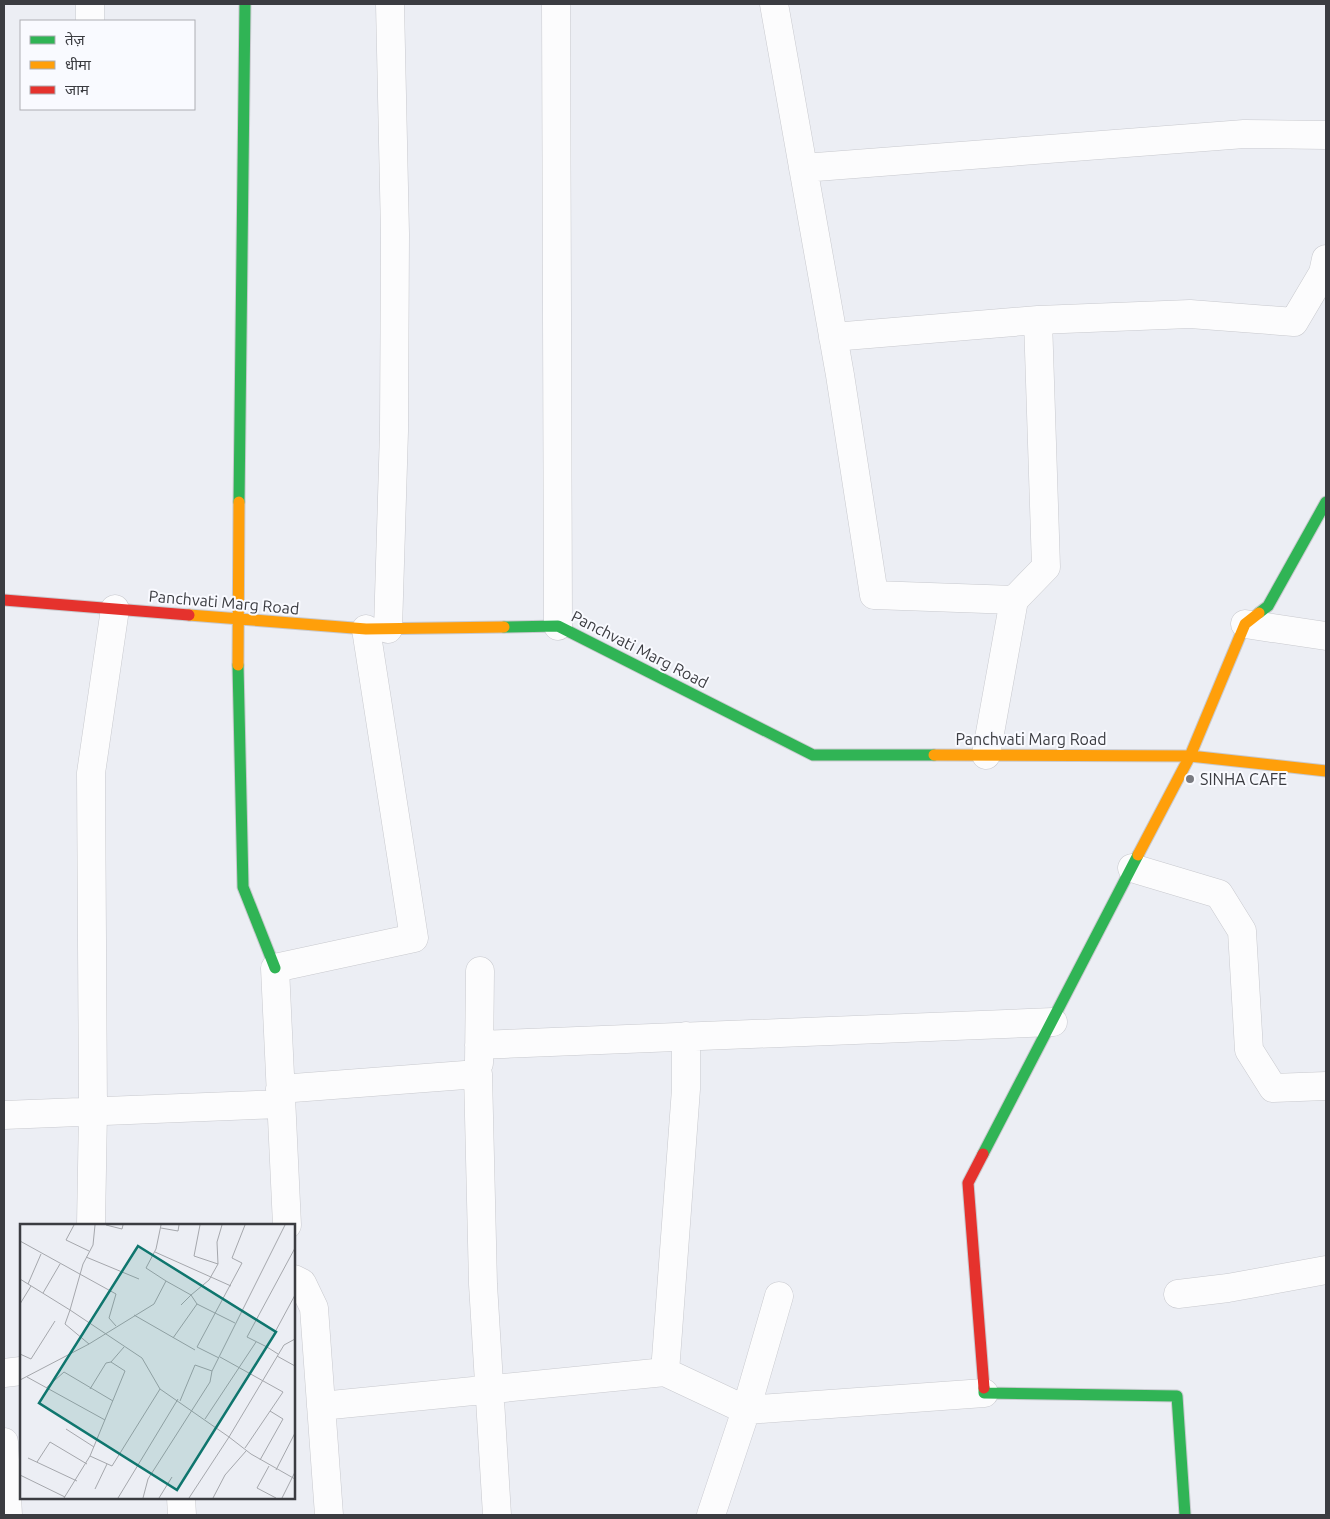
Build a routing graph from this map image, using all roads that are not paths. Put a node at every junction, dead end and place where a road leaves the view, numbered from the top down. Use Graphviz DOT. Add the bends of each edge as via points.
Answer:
graph roads {
  1 [pos="90,4"];
  2 [pos="245,4"];
  3 [pos="390,4"];
  4 [pos="556,4"];
  5 [pos="774,4"];
  6 [pos="90,20"];
  7 [pos="1326,135"];
  8 [pos="803,168"];
  9 [pos="1326,259"];
  10 [pos="1038,320"];
  11 [pos="833,337"];
  12 [pos="1326,502"];
  13 [pos="4,600"];
  14 [pos="1014,600"];
  15 [pos="115,609"];
  16 [pos="236,619"];
  17 [pos="1245,624"];
  18 [pos="558,626"];
  19 [pos="377,629"];
  20 [pos="1326,636"];
  21 [pos="986,755"];
  22 [pos="1190,756"];
  23 [pos="1326,771"];
  24 [pos="1132,868"];
  25 [pos="275,968"];
  26 [pos="480,971"];
  27 [pos="1052,1022"];
  28 [pos="686,1036"];
  29 [pos="479,1045"];
  30 [pos="478,1074"];
  31 [pos="1326,1086"];
  32 [pos="281,1097"];
  33 [pos="93,1112"];
  34 [pos="4,1115"];
  35 [pos="91,1224"];
  36 [pos="287,1224"];
  37 [pos="1326,1270"];
  38 [pos="295,1280"];
  39 [pos="1178,1294"];
  40 [pos="779,1296"];
  41 [pos="20,1371"];
  42 [pos="665,1372"];
  43 [pos="4,1373"];
  44 [pos="490,1390"];
  45 [pos="984,1393"];
  46 [pos="321,1406"];
  47 [pos="746,1410"];
  48 [pos="4,1442"];
  49 [pos="181,1499"];
  50 [pos="8,1515"];
  51 [pos="182,1515"];
  52 [pos="329,1515"];
  53 [pos="497,1515"];
  54 [pos="711,1515"];
  55 [pos="1185,1515"];
  1 -- 6 [label="street"];
  2 -- 16 [label="street"];
  3 -- 19 [label="street" via="395,234 394,431"];
  4 -- 18 [label="street"];
  5 -- 8 [label="street"];
  7 -- 8 [label="street" via="1244,134"];
  8 -- 11 [label="street"];
  9 -- 10 [label="street" via="1323,273 1294,322 1190,314"];
  10 -- 11 [label="street"];
  10 -- 14 [label="street" via="1046,567"];
  11 -- 14 [label="street" via="874,595"];
  12 -- 17 [label="street" via="1268,606"];
  13 -- 15 [label="street, Panchvati Marg Road"];
  14 -- 21 [label="street"];
  15 -- 16 [label="street, Panchvati Marg Road"];
  15 -- 33 [label="street" via="91,774"];
  16 -- 19 [label="street, Panchvati Marg Road"];
  16 -- 25 [label="street" via="243,887"];
  17 -- 20 [label="street"];
  17 -- 22 [label="street"];
  18 -- 19 [label="street, Panchvati Marg Road"];
  18 -- 21 [label="street, Panchvati Marg Road" via="813,755"];
  19 -- 25 [label="street" via="414,938"];
  21 -- 22 [label="street, Panchvati Marg Road"];
  22 -- 23 [label="street, Panchvati Marg Road"];
  22 -- 24 [label="street"];
  24 -- 27 [label="street"];
  24 -- 31 [label="street" via="1219,894 1242,931 1249,1050 1273,1088"];
  25 -- 32 [label="street"];
  26 -- 29 [label="street"];
  27 -- 28 [label="street"];
  27 -- 45 [label="street" via="968,1183"];
  28 -- 29 [label="street"];
  28 -- 42 [label="street" via="686,1090"];
  29 -- 30 [label="street"];
  30 -- 32 [label="street"];
  30 -- 44 [label="street" via="483,1284"];
  32 -- 33 [label="street"];
  32 -- 36 [label="street"];
  33 -- 34 [label="street"];
  33 -- 35 [label="street"];
  37 -- 39 [label="street"];
  38 -- 46 [label="street" via="302,1283 314,1308"];
  40 -- 47 [label="street"];
  41 -- 43 [label="street"];
  42 -- 44 [label="street"];
  42 -- 47 [label="street"];
  44 -- 46 [label="street"];
  44 -- 53 [label="street"];
  45 -- 47 [label="street"];
  45 -- 55 [label="street" via="1177,1396"];
  46 -- 52 [label="street"];
  47 -- 54 [label="street"];
  48 -- 50 [label="street"];
  49 -- 51 [label="street"];
}
